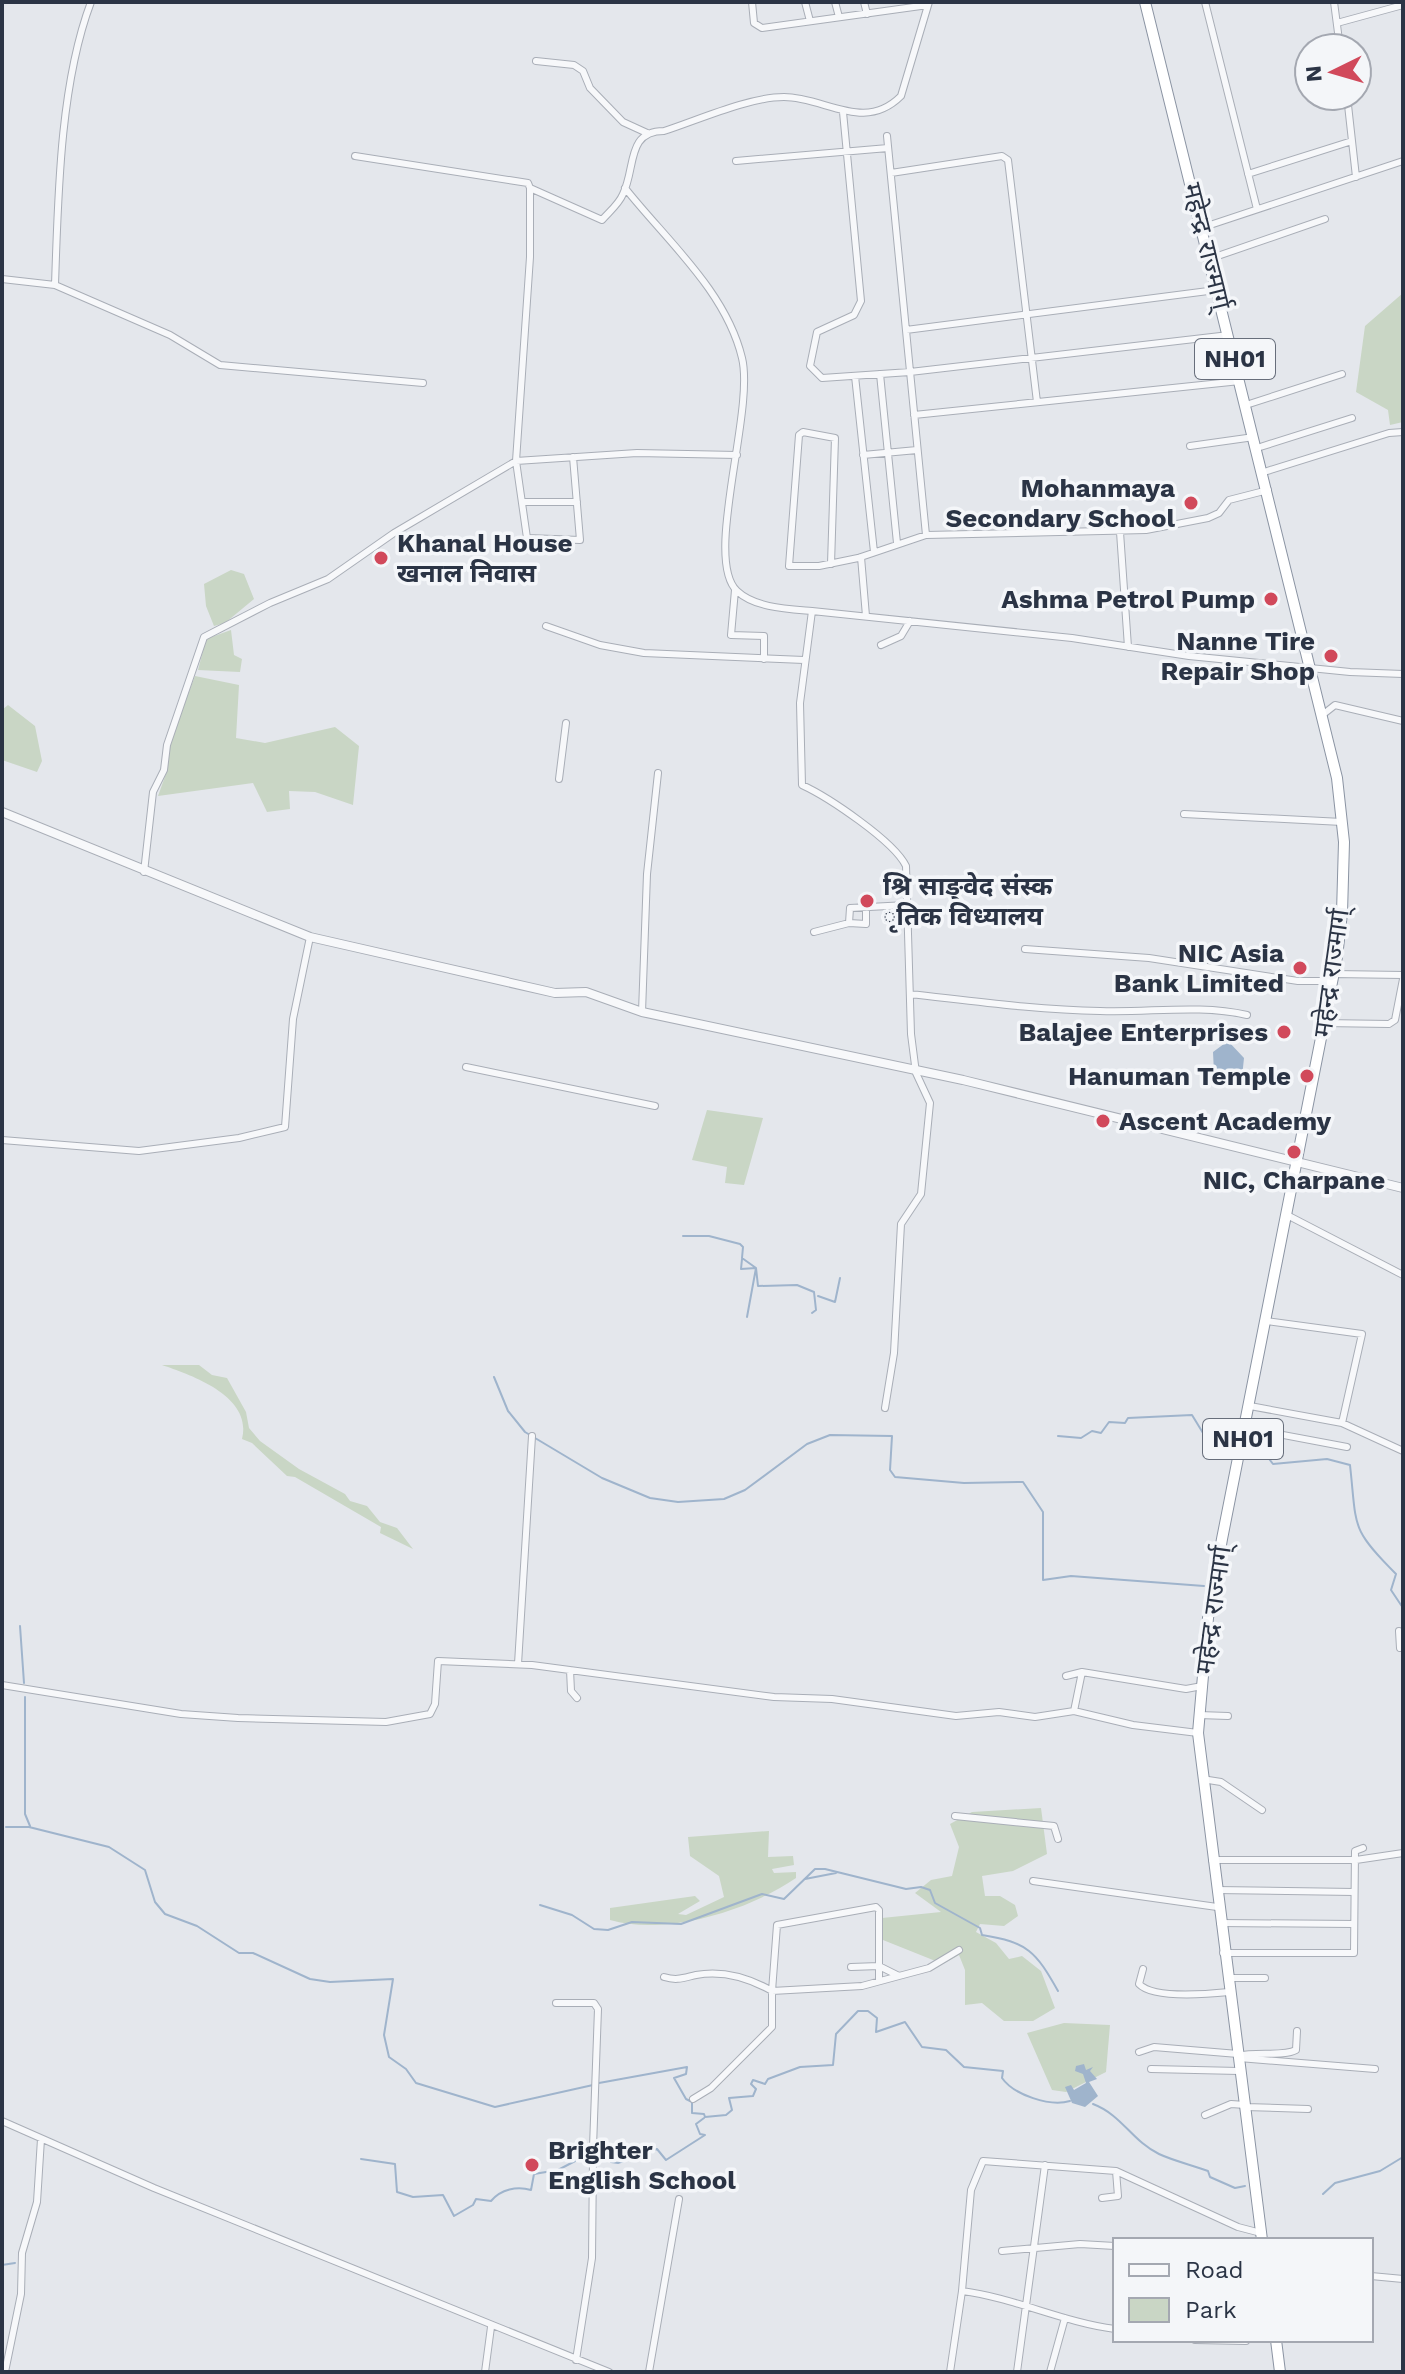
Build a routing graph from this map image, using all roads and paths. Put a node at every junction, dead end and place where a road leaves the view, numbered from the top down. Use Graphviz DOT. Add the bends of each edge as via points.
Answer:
graph roads {
  1 [pos="91,2"];
  2 [pos="752,2"];
  3 [pos="805,2"];
  4 [pos="835,2"];
  5 [pos="864,2"];
  6 [pos="893,2"];
  7 [pos="1145,2"];
  8 [pos="1205,2"];
  9 [pos="1334,2"];
  10 [pos="928,4"];
  11 [pos="1403,5"];
  12 [pos="896,10"];
  13 [pos="867,14"];
  14 [pos="839,17"];
  15 [pos="810,21"];
  16 [pos="1337,23"];
  17 [pos="1338,32"];
  18 [pos="536,61"];
  19 [pos="843,112"];
  20 [pos="1349,112"];
  21 [pos="647,133"];
  22 [pos="887,136"];
  23 [pos="1352,141"];
  24 [pos="888,148"];
  25 [pos="847,151"];
  26 [pos="355,156"];
  27 [pos="736,161"];
  28 [pos="1403,161"];
  29 [pos="891,173"];
  30 [pos="1248,174"];
  31 [pos="1356,177"];
  32 [pos="530,188"];
  33 [pos="625,188"];
  34 [pos="1257,209"];
  35 [pos="1325,219"];
  36 [pos="1201,228"];
  37 [pos="1209,259"];
  38 [pos="2,279"];
  39 [pos="55,285"];
  40 [pos="1217,290"];
  41 [pos="1026,312"];
  42 [pos="906,330"];
  43 [pos="1229,335"];
  44 [pos="1032,358"];
  45 [pos="910,372"];
  46 [pos="880,374"];
  47 [pos="1342,374"];
  48 [pos="855,376"];
  49 [pos="1240,381"];
  50 [pos="423,383"];
  51 [pos="1037,402"];
  52 [pos="1246,405"];
  53 [pos="914,415"];
  54 [pos="1352,418"];
  55 [pos="1403,432"];
  56 [pos="1256,442"];
  57 [pos="1190,446"];
  58 [pos="917,450"];
  59 [pos="888,452"];
  60 [pos="737,455"];
  61 [pos="863,455"];
  62 [pos="573,457"];
  63 [pos="516,461"];
  64 [pos="1264,472"];
  65 [pos="1268,490"];
  66 [pos="522,502"];
  67 [pos="577,502"];
  68 [pos="1120,532"];
  69 [pos="926,535"];
  70 [pos="897,543"];
  71 [pos="874,552"];
  72 [pos="861,557"];
  73 [pos="831,564"];
  74 [pos="735,590"];
  75 [pos="812,611"];
  76 [pos="866,616"];
  77 [pos="910,621"];
  78 [pos="546,626"];
  79 [pos="881,645"];
  80 [pos="1128,647"];
  81 [pos="764,659"];
  82 [pos="804,660"];
  83 [pos="1310,667"];
  84 [pos="1403,674"];
  85 [pos="1321,716"];
  86 [pos="1403,721"];
  87 [pos="566,723"];
  88 [pos="658,773"];
  89 [pos="559,779"];
  90 [pos="2,812"];
  91 [pos="1184,814"];
  92 [pos="1342,822"];
  93 [pos="144,872"];
  94 [pos="907,905"];
  95 [pos="866,906"];
  96 [pos="849,923"];
  97 [pos="814,932"];
  98 [pos="310,937"];
  99 [pos="1025,949"];
  100 [pos="1333,977"];
  101 [pos="1403,977"];
  102 [pos="910,994"];
  103 [pos="642,1012"];
  104 [pos="1247,1015"];
  105 [pos="1324,1023"];
  106 [pos="466,1067"];
  107 [pos="916,1073"];
  108 [pos="655,1106"];
  109 [pos="2,1140"];
  110 [pos="1298,1160"];
  111 [pos="1403,1188"];
  112 [pos="1287,1215"];
  113 [pos="1403,1275"];
  114 [pos="1266,1321"];
  115 [pos="1250,1406"];
  116 [pos="885,1408"];
  117 [pos="1342,1423"];
  118 [pos="1246,1428"];
  119 [pos="532,1436"];
  120 [pos="1347,1447"];
  121 [pos="1403,1451"];
  122 [pos="1399,1631"];
  123 [pos="1400,1648"];
  124 [pos="518,1664"];
  125 [pos="570,1670"];
  126 [pos="1082,1672"];
  127 [pos="1066,1676"];
  128 [pos="2,1685"];
  129 [pos="1202,1686"];
  130 [pos="577,1698"];
  131 [pos="1074,1711"];
  132 [pos="1199,1715"];
  133 [pos="1228,1716"];
  134 [pos="1198,1733"];
  135 [pos="1202,1779"];
  136 [pos="1262,1810"];
  137 [pos="955,1816"];
  138 [pos="1058,1839"];
  139 [pos="1363,1848"];
  140 [pos="1403,1853"];
  141 [pos="1212,1860"];
  142 [pos="1356,1860"];
  143 [pos="1033,1881"];
  144 [pos="1216,1890"];
  145 [pos="1354,1892"];
  146 [pos="1217,1907"];
  147 [pos="1220,1923"];
  148 [pos="1354,1924"];
  149 [pos="959,1950"];
  150 [pos="1223,1953"];
  151 [pos="879,1966"];
  152 [pos="851,1967"];
  153 [pos="1143,1969"];
  154 [pos="899,1976"];
  155 [pos="664,1977"];
  156 [pos="1227,1978"];
  157 [pos="1265,1978"];
  158 [pos="879,1981"];
  159 [pos="772,1991"];
  160 [pos="1229,1992"];
  161 [pos="556,2003"];
  162 [pos="1297,2031"];
  163 [pos="1139,2052"];
  164 [pos="1238,2056"];
  165 [pos="1151,2069"];
  166 [pos="1375,2069"];
  167 [pos="1239,2071"];
  168 [pos="693,2099"];
  169 [pos="1245,2106"];
  170 [pos="1308,2109"];
  171 [pos="1205,2115"];
  172 [pos="2,2121"];
  173 [pos="41,2139"];
  174 [pos="593,2147"];
  175 [pos="593,2158"];
  176 [pos="1045,2165"];
  177 [pos="1116,2171"];
  178 [pos="1102,2198"];
  179 [pos="679,2199"];
  180 [pos="1262,2236"];
  181 [pos="1113,2246"];
  182 [pos="1034,2249"];
  183 [pos="1002,2251"];
  184 [pos="1373,2276"];
  185 [pos="1403,2279"];
  186 [pos="962,2291"];
  187 [pos="1026,2305"];
  188 [pos="1065,2318"];
  189 [pos="491,2327"];
  190 [pos="1113,2329"];
  191 [pos="1276,2342"];
  192 [pos="576,2360"];
  193 [pos="5,2372"];
  194 [pos="485,2372"];
  195 [pos="609,2372"];
  196 [pos="649,2372"];
  197 [pos="950,2372"];
  198 [pos="1017,2372"];
  199 [pos="1050,2372"];
  200 [pos="1280,2372"];
  1 -- 39 [label="street" via="76,42 64,131"];
  2 -- 15 [label="street" via="754,23 762,28"];
  3 -- 15 [label="street"];
  4 -- 14 [label="street"];
  5 -- 13 [label="street"];
  6 -- 12 [label="street"];
  7 -- 36 [label="highway, महेन्द्र राज्मार्ग् / NH01"];
  8 -- 30 [label="street"];
  9 -- 16 [label="street"];
  10 -- 12 [label="street"];
  10 -- 19 [label="street" via="901,96 872,113"];
  11 -- 16 [label="street"];
  12 -- 13 [label="street"];
  13 -- 14 [label="street"];
  14 -- 15 [label="street"];
  16 -- 17 [label="street"];
  18 -- 21 [label="street" via="574,65 623,122"];
  19 -- 21 [label="street" via="786,97"];
  19 -- 25 [label="street"];
  20 -- 23 [label="street"];
  21 -- 33 [label="street" via="635,142"];
  22 -- 24 [label="street"];
  23 -- 30 [label="street"];
  23 -- 31 [label="street"];
  24 -- 25 [label="street"];
  24 -- 29 [label="street"];
  25 -- 27 [label="street"];
  25 -- 48 [label="street" via="861,301 854,315 817,332 810,366 822,378"];
  26 -- 32 [label="street" via="448,168 528,183"];
  28 -- 31 [label="street"];
  29 -- 41 [label="street" via="1006,157"];
  29 -- 42 [label="street"];
  30 -- 34 [label="street"];
  31 -- 34 [label="street"];
  32 -- 33 [label="street" via="602,220"];
  32 -- 63 [label="street"];
  33 -- 60 [label="street" via="705,284 742,356 746,387"];
  34 -- 36 [label="street"];
  35 -- 37 [label="street"];
  36 -- 37 [label="highway, महेन्द्र राज्मार्ग् / NH01"];
  37 -- 40 [label="highway, महेन्द्र राज्मार्ग् / NH01"];
  38 -- 39 [label="street"];
  39 -- 50 [label="street" via="170,335 220,365"];
  40 -- 41 [label="street"];
  40 -- 43 [label="highway, महेन्द्र राज्मार्ग् / NH01"];
  41 -- 42 [label="street"];
  41 -- 44 [label="street"];
  42 -- 45 [label="street"];
  43 -- 44 [label="street"];
  43 -- 49 [label="highway, महेन्द्र राज्मार्ग् / NH01"];
  44 -- 45 [label="street"];
  44 -- 51 [label="street"];
  45 -- 46 [label="street"];
  45 -- 53 [label="street"];
  46 -- 48 [label="street"];
  46 -- 59 [label="street"];
  47 -- 52 [label="street"];
  48 -- 61 [label="street"];
  49 -- 51 [label="street"];
  49 -- 52 [label="highway, महेन्द्र राज्मार्ग् / NH01"];
  51 -- 53 [label="street"];
  52 -- 56 [label="highway, महेन्द्र राज्मार्ग् / NH01"];
  53 -- 58 [label="street"];
  54 -- 56 [label="street"];
  55 -- 64 [label="street"];
  56 -- 57 [label="street"];
  56 -- 64 [label="highway, महेन्द्र राज्मार्ग् / NH01"];
  58 -- 59 [label="street"];
  58 -- 69 [label="street"];
  59 -- 61 [label="street"];
  59 -- 70 [label="street"];
  60 -- 62 [label="street"];
  60 -- 74 [label="street" via="723,549"];
  61 -- 71 [label="street"];
  62 -- 63 [label="street"];
  62 -- 67 [label="street"];
  63 -- 66 [label="street"];
  63 -- 93 [label="street" via="328,579 204,637 153,792"];
  64 -- 65 [label="highway, महेन्द्र राज्मार्ग् / NH01"];
  65 -- 68 [label="street" via="1229,500 1208,518"];
  65 -- 83 [label="highway, महेन्द्र राज्मार्ग् / NH01"];
  66 -- 67 [label="street"];
  66 -- 67 [label="street" via="527,538 580,540"];
  68 -- 69 [label="street"];
  68 -- 80 [label="street"];
  69 -- 70 [label="street"];
  70 -- 71 [label="street"];
  71 -- 72 [label="street"];
  72 -- 73 [label="street"];
  72 -- 76 [label="street"];
  73 -- 73 [label="street" via="789,566 803,432 835,438"];
  74 -- 75 [label="street" via="779,608"];
  74 -- 81 [label="street" via="731,635 764,636"];
  75 -- 76 [label="street"];
  75 -- 82 [label="street"];
  76 -- 77 [label="street"];
  77 -- 79 [label="street" via="901,636"];
  77 -- 80 [label="street"];
  78 -- 81 [label="street" via="644,653"];
  80 -- 83 [label="street"];
  81 -- 82 [label="street"];
  82 -- 94 [label="street" via="802,785 893,847 906,866"];
  83 -- 84 [label="street"];
  83 -- 85 [label="highway, महेन्द्र राज्मार्ग् / NH01"];
  85 -- 86 [label="street" via="1335,705"];
  85 -- 92 [label="highway, महेन्द्र राज्मार्ग् / NH01"];
  87 -- 89 [label="street"];
  88 -- 103 [label="street" via="647,874"];
  90 -- 93 [label="street"];
  91 -- 92 [label="street"];
  92 -- 100 [label="highway, महेन्द्र राज्मार्ग् / NH01" via="1342,913"];
  93 -- 98 [label="street"];
  94 -- 95 [label="street"];
  94 -- 102 [label="street"];
  95 -- 96 [label="street" via="850,908"];
  95 -- 96 [label="street" via="866,924"];
  96 -- 97 [label="street"];
  98 -- 103 [label="street" via="555,993 586,992"];
  98 -- 109 [label="street" via="293,1019 285,1127 139,1151"];
  99 -- 100 [label="street" via="1149,958 1298,981"];
  100 -- 101 [label="street"];
  100 -- 105 [label="highway, महेन्द्र राज्मार्ग् / NH01"];
  101 -- 105 [label="street" via="1395,1020 1389,1024"];
  102 -- 104 [label="street" via="1100,1012 1215,1008"];
  102 -- 107 [label="street"];
  103 -- 107 [label="street"];
  105 -- 110 [label="highway, महेन्द्र राज्मार्ग् / NH01"];
  106 -- 108 [label="street"];
  107 -- 110 [label="street"];
  107 -- 116 [label="street" via="930,1103 921,1194 901,1224 894,1353"];
  110 -- 111 [label="street"];
  110 -- 112 [label="highway, महेन्द्र राज्मार्ग् / NH01"];
  112 -- 113 [label="street"];
  112 -- 114 [label="highway, महेन्द्र राज्मार्ग् / NH01"];
  114 -- 115 [label="highway, महेन्द्र राज्मार्ग् / NH01"];
  114 -- 117 [label="street" via="1362,1334"];
  115 -- 117 [label="street"];
  115 -- 118 [label="highway, महेन्द्र राज्मार्ग् / NH01"];
  117 -- 121 [label="street"];
  118 -- 120 [label="street"];
  118 -- 129 [label="highway, महेन्द्र राज्मार्ग् / NH01" via="1208,1618"];
  119 -- 124 [label="street"];
  122 -- 123 [label="street"];
  124 -- 125 [label="street"];
  124 -- 128 [label="street" via="438,1661 430,1714 386,1722 181,1714"];
  125 -- 130 [label="street" via="571,1691"];
  125 -- 131 [label="street" via="956,1716 999,1712 1035,1717"];
  126 -- 127 [label="street"];
  126 -- 129 [label="street" via="1186,1689"];
  126 -- 131 [label="street"];
  129 -- 132 [label="highway, महेन्द्र राज्मार्ग् / NH01"];
  131 -- 134 [label="street"];
  132 -- 133 [label="street"];
  132 -- 134 [label="highway, महेन्द्र राज्मार्ग् / NH01"];
  134 -- 135 [label="highway, महेन्द्र राज्मार्ग् / NH01"];
  135 -- 136 [label="street" via="1221,1782"];
  135 -- 141 [label="highway, महेन्द्र राज्मार्ग् / NH01"];
  137 -- 138 [label="street" via="1054,1826"];
  139 -- 142 [label="street" via="1355,1851"];
  140 -- 142 [label="street"];
  141 -- 142 [label="street"];
  141 -- 144 [label="highway, महेन्द्र राज्मार्ग् / NH01"];
  142 -- 145 [label="street"];
  143 -- 146 [label="street"];
  144 -- 145 [label="street"];
  144 -- 146 [label="highway, महेन्द्र राज्मार्ग् / NH01"];
  145 -- 148 [label="street"];
  146 -- 147 [label="highway, महेन्द्र राज्मार्ग् / NH01"];
  147 -- 148 [label="street"];
  147 -- 150 [label="highway, महेन्द्र राज्मार्ग् / NH01"];
  148 -- 150 [label="street" via="1354,1953"];
  149 -- 154 [label="street" via="929,1968"];
  150 -- 156 [label="highway, महेन्द्र राज्मार्ग् / NH01"];
  151 -- 152 [label="street"];
  151 -- 154 [label="street"];
  151 -- 158 [label="street"];
  151 -- 159 [label="street" via="876,1907 781,1922 775,1932"];
  153 -- 160 [label="street" via="1139,1984 1147,1990"];
  154 -- 158 [label="street"];
  155 -- 159 [label="street" via="749,1978"];
  156 -- 157 [label="street"];
  156 -- 160 [label="highway, महेन्द्र राज्मार्ग् / NH01"];
  158 -- 159 [label="street"];
  159 -- 168 [label="street" via="772,2027"];
  160 -- 164 [label="highway, महेन्द्र राज्मार्ग् / NH01"];
  161 -- 174 [label="street" via="594,2003 598,2009"];
  162 -- 164 [label="street" via="1296,2050 1291,2053"];
  163 -- 164 [label="street" via="1154,2047"];
  164 -- 166 [label="street"];
  164 -- 167 [label="highway, महेन्द्र राज्मार्ग् / NH01"];
  165 -- 167 [label="street"];
  167 -- 169 [label="highway, महेन्द्र राज्मार्ग् / NH01"];
  169 -- 170 [label="street"];
  169 -- 171 [label="street" via="1231,2104"];
  169 -- 180 [label="highway, महेन्द्र राज्मार्ग् / NH01"];
  172 -- 173 [label="street"];
  173 -- 189 [label="street"];
  173 -- 193 [label="street" via="37,2202 22,2253 21,2294"];
  175 -- 192 [label="street" via="592,2258"];
  176 -- 177 [label="street"];
  176 -- 182 [label="street"];
  176 -- 186 [label="street" via="983,2161 971,2190"];
  177 -- 178 [label="street" via="1118,2196"];
  177 -- 180 [label="street"];
  179 -- 196 [label="street"];
  181 -- 182 [label="street"];
  182 -- 183 [label="street"];
  182 -- 187 [label="street"];
  184 -- 185 [label="street"];
  186 -- 187 [label="street"];
  186 -- 197 [label="street"];
  187 -- 188 [label="street"];
  187 -- 198 [label="street"];
  188 -- 190 [label="street"];
  188 -- 199 [label="street"];
  189 -- 192 [label="street"];
  189 -- 194 [label="street"];
  191 -- 200 [label="highway"];
  192 -- 195 [label="street"];
}
